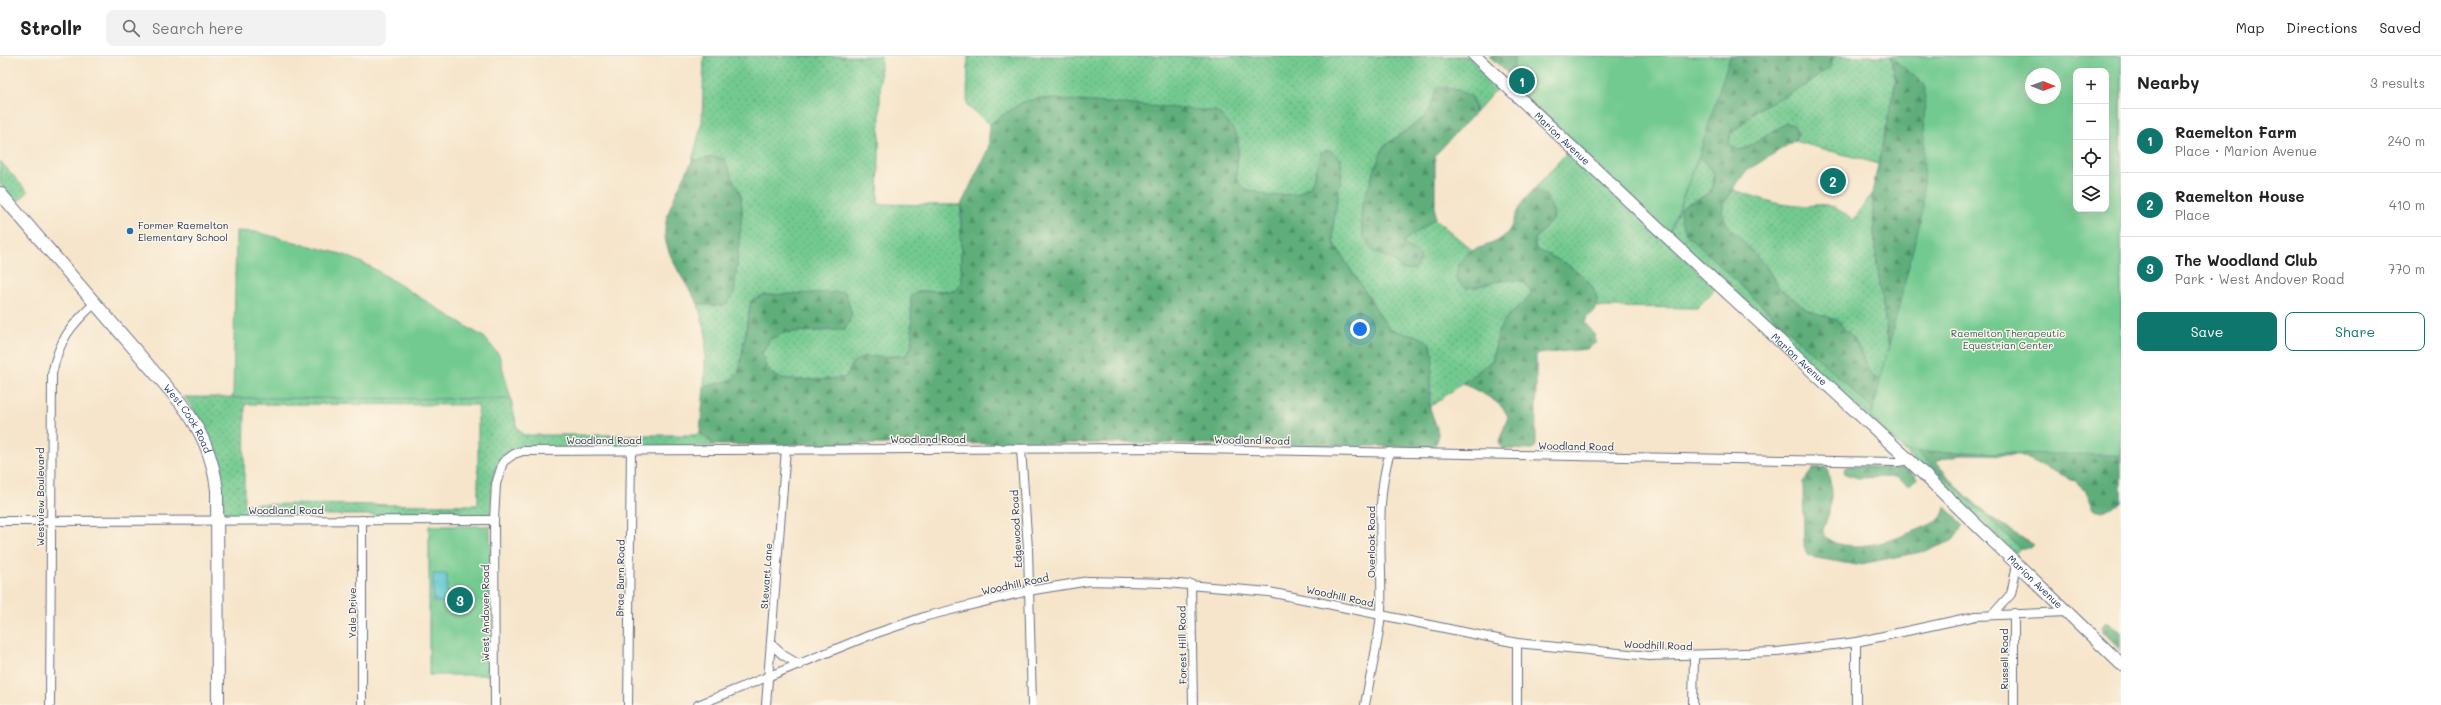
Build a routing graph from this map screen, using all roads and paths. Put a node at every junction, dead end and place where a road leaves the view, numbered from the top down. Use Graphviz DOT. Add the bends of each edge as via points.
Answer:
graph roads {
  1 [pos="1475,56"];
  2 [pos="2,200"];
  3 [pos="95,303"];
  4 [pos="786,449"];
  5 [pos="1021,449"];
  6 [pos="631,450"];
  7 [pos="1390,452"];
  8 [pos="1910,460"];
  9 [pos="217,520"];
  10 [pos="362,520"];
  11 [pos="494,520"];
  12 [pos="0,521"];
  13 [pos="50,521"];
  14 [pos="2017,564"];
  15 [pos="1191,584"];
  16 [pos="1028,591"];
  17 [pos="2067,612"];
  18 [pos="2014,613"];
  19 [pos="1380,614"];
  20 [pos="1993,614"];
  21 [pos="1856,642"];
  22 [pos="771,644"];
  23 [pos="1517,644"];
  24 [pos="1694,657"];
  25 [pos="2121,664"];
  26 [pos="800,665"];
  27 [pos="769,678"];
  28 [pos="50,705"];
  29 [pos="218,705"];
  30 [pos="362,705"];
  31 [pos="495,705"];
  32 [pos="628,705"];
  33 [pos="698,705"];
  34 [pos="766,705"];
  35 [pos="1032,705"];
  36 [pos="1193,705"];
  37 [pos="1365,705"];
  38 [pos="1517,705"];
  39 [pos="1693,705"];
  40 [pos="1856,705"];
  41 [pos="2014,705"];
  1 -- 8 [label="street, Marion Avenue"];
  2 -- 3 [label="street, West Cook Road"];
  3 -- 9 [label="street, West Cook Road" via="198,426 209,450 215,474"];
  3 -- 13 [label="street, Westview Boulevard" via="66,333 55,358 50,390"];
  4 -- 5 [label="street, Woodland Road"];
  4 -- 6 [label="street, Woodland Road"];
  4 -- 22 [label="street, Stewart Lane"];
  5 -- 7 [label="street, Woodland Road"];
  5 -- 16 [label="street, Edgewood Road" via="1028,548"];
  6 -- 11 [label="street, Woodland Road" via="534,450 514,454 503,462 498,474"];
  6 -- 32 [label="street, Brae Burn Road"];
  7 -- 8 [label="street, Woodland Road" via="1807,461"];
  7 -- 19 [label="street, Overlook Road" via="1382,488"];
  8 -- 14 [label="street, Marion Avenue"];
  9 -- 10 [label="street, Woodland Road"];
  9 -- 13 [label="street, Woodland Road"];
  9 -- 29 [label="street, West Cook Road"];
  10 -- 11 [label="street, Woodland Road"];
  10 -- 30 [label="street, Yale Drive"];
  11 -- 31 [label="street, West Andover Road"];
  12 -- 13 [label="street, Woodland Road"];
  13 -- 28 [label="street, Westview Boulevard"];
  14 -- 17 [label="street, Marion Avenue"];
  14 -- 20 [label="street" via="2011,594 2003,606"];
  15 -- 16 [label="street, Woodhill Road" via="1102,580"];
  15 -- 19 [label="street, Woodhill Road" via="1282,594"];
  15 -- 36 [label="street, Forest Hill Road"];
  16 -- 26 [label="street, Woodhill Road" via="949,609 901,624"];
  16 -- 35 [label="street, Edgewood Road"];
  17 -- 18 [label="street, Woodhill Road"];
  17 -- 25 [label="street, Marion Avenue"];
  18 -- 20 [label="street, Woodhill Road"];
  18 -- 41 [label="street, Russell Road"];
  19 -- 23 [label="street, Woodhill Road"];
  19 -- 37 [label="street, Overlook Road"];
  20 -- 21 [label="street, Woodhill Road"];
  21 -- 24 [label="street, Woodhill Road" via="1777,652"];
  21 -- 40 [label="street"];
  22 -- 26 [label="street" via="783,656"];
  22 -- 27 [label="street, Stewart Lane"];
  23 -- 24 [label="street, Woodhill Road" via="1598,653"];
  23 -- 38 [label="street"];
  24 -- 39 [label="street"];
  26 -- 27 [label="street, Woodhill Road"];
  27 -- 33 [label="street, Woodhill Road"];
  27 -- 34 [label="street, Stewart Lane"];
}
